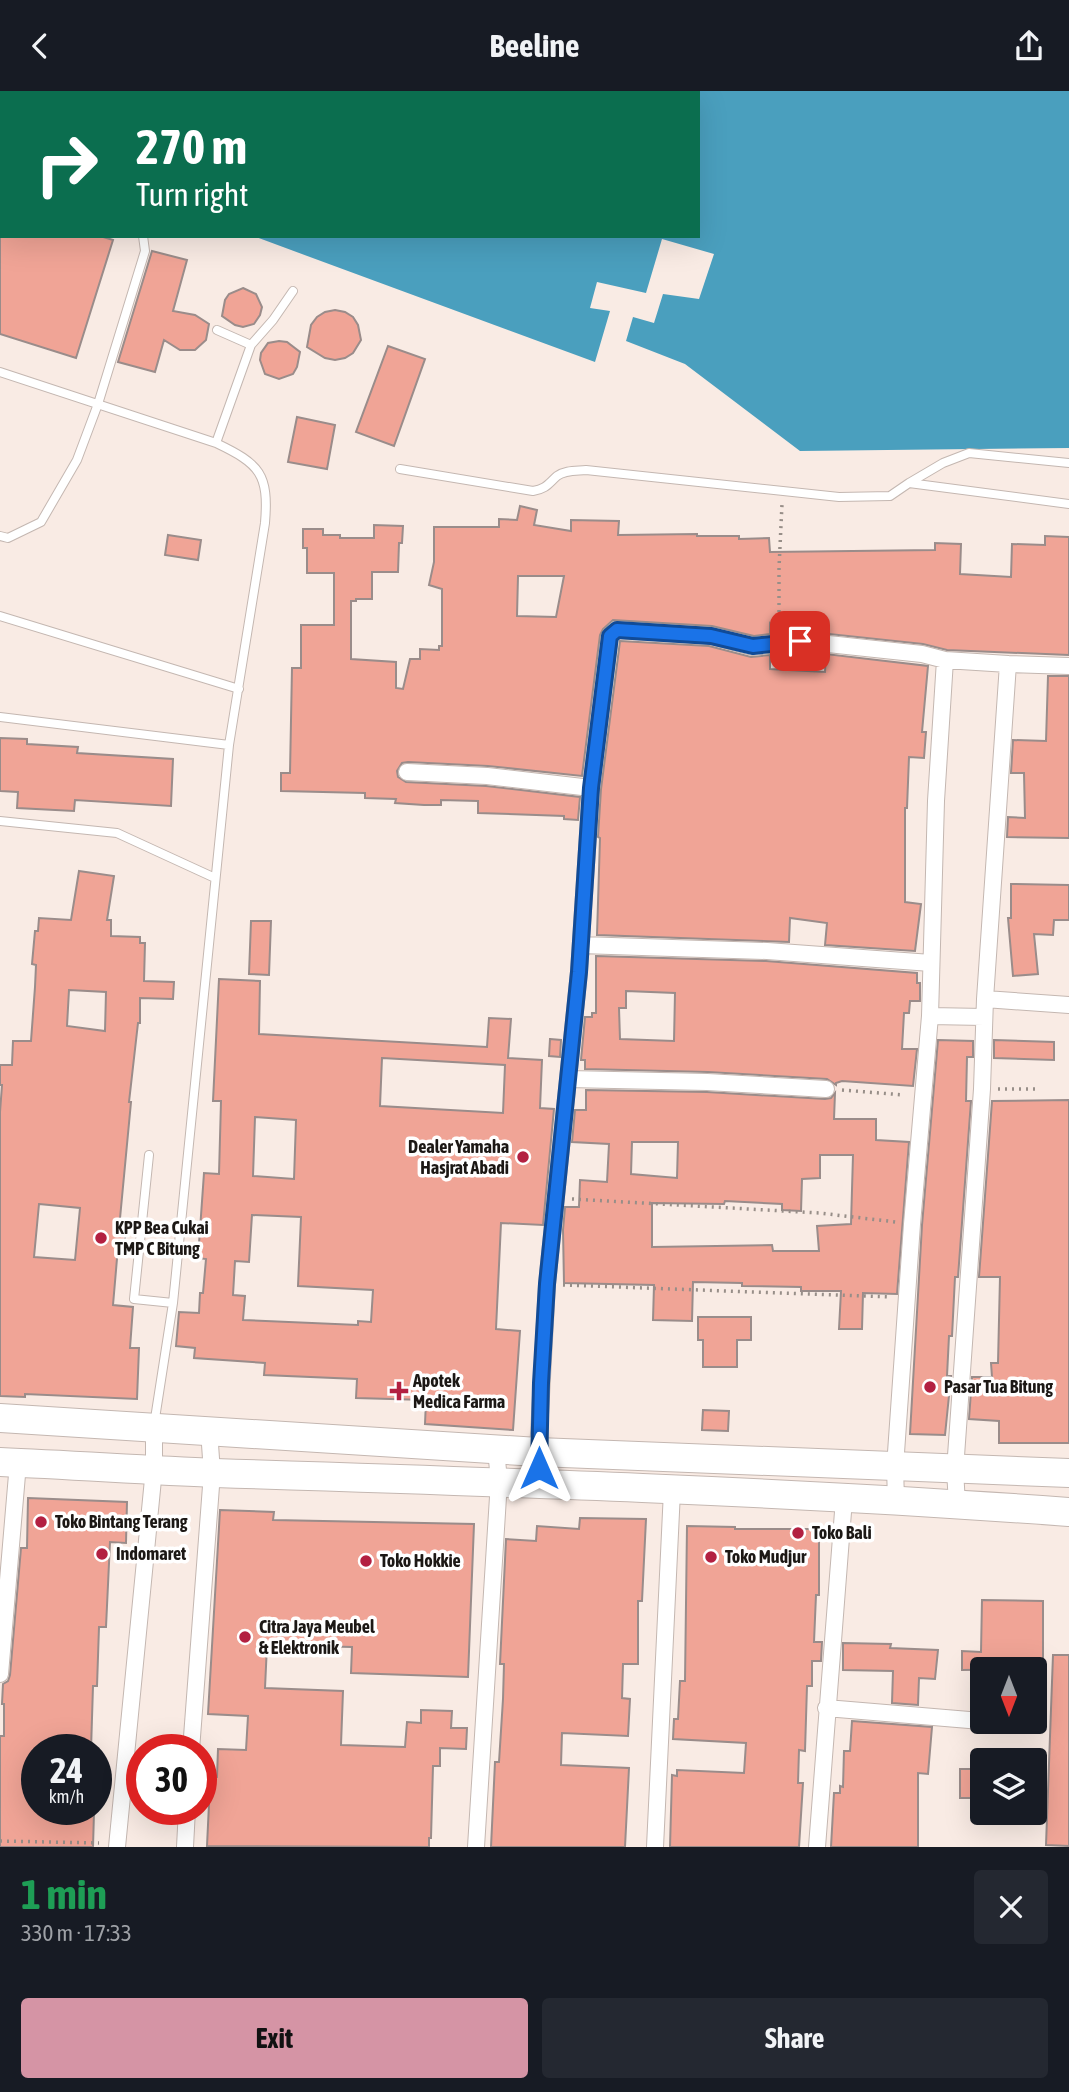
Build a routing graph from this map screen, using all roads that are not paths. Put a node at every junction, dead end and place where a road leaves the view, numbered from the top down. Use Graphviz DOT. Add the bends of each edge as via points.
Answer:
graph roads {
  1 [pos="143,238"];
  2 [pos="293,291"];
  3 [pos="217,330"];
  4 [pos="251,345"];
  5 [pos="0,372"];
  6 [pos="98,404"];
  7 [pos="216,443"];
  8 [pos="1069,463"];
  9 [pos="400,469"];
  10 [pos="909,483"];
  11 [pos="1069,503"];
  12 [pos="0,536"];
  13 [pos="0,616"];
  14 [pos="945,660"];
  15 [pos="1008,664"];
  16 [pos="1069,666"];
  17 [pos="239,689"];
  18 [pos="0,717"];
  19 [pos="229,744"];
  20 [pos="407,772"];
  21 [pos="591,788"];
  22 [pos="0,821"];
  23 [pos="215,879"];
  24 [pos="581,945"];
  25 [pos="931,963"];
  26 [pos="985,999"];
  27 [pos="1069,1005"];
  28 [pos="930,1016"];
  29 [pos="984,1017"];
  30 [pos="568,1079"];
  31 [pos="826,1089"];
  32 [pos="149,1155"];
  33 [pos="173,1303"];
  34 [pos="0,1418"];
  35 [pos="154,1427"];
  36 [pos="209,1430"];
  37 [pos="496,1449"];
  38 [pos="538,1452"];
  39 [pos="9,1462"];
  40 [pos="895,1467"];
  41 [pos="154,1469"];
  42 [pos="956,1470"];
  43 [pos="212,1473"];
  44 [pos="1069,1473"];
  45 [pos="499,1481"];
  46 [pos="540,1483"];
  47 [pos="672,1491"];
  48 [pos="844,1499"];
  49 [pos="896,1500"];
  50 [pos="957,1504"];
  51 [pos="1069,1512"];
  52 [pos="4,1560"];
  53 [pos="0,1674"];
  54 [pos="826,1708"];
  55 [pos="970,1720"];
  56 [pos="192,1734"];
  57 [pos="186,1825"];
  58 [pos="117,1845"];
  59 [pos="185,1847"];
  60 [pos="476,1847"];
  61 [pos="655,1847"];
  62 [pos="817,1847"];
  1 -- 6 [label="lane" via="145,251"];
  2 -- 4 [label="lane"];
  3 -- 4 [label="lane"];
  4 -- 7 [label="lane"];
  5 -- 6 [label="lane"];
  6 -- 7 [label="lane"];
  6 -- 12 [label="lane" via="77,460 41,522 8,538"];
  7 -- 17 [label="lane" via="256,468 265,481 267,501"];
  8 -- 10 [label="lane" via="969,453"];
  9 -- 10 [label="lane" via="533,491 569,471 586,470 839,497 890,496"];
  10 -- 11 [label="lane"];
  13 -- 17 [label="lane"];
  14 -- 15 [label="street"];
  14 -- 21 [label="street" via="886,650 782,642 753,646 711,636 612,631"];
  14 -- 25 [label="street"];
  15 -- 16 [label="street"];
  15 -- 26 [label="street"];
  17 -- 19 [label="lane"];
  18 -- 19 [label="lane"];
  19 -- 23 [label="lane"];
  20 -- 21 [label="street"];
  21 -- 24 [label="street"];
  22 -- 23 [label="lane" via="117,832"];
  23 -- 33 [label="lane"];
  24 -- 25 [label="street" via="767,951"];
  24 -- 30 [label="street"];
  25 -- 28 [label="street"];
  26 -- 27 [label="street"];
  26 -- 29 [label="street"];
  28 -- 29 [label="street"];
  28 -- 40 [label="street"];
  29 -- 42 [label="street"];
  30 -- 31 [label="street"];
  30 -- 38 [label="street" via="547,1284"];
  32 -- 33 [label="lane" via="134,1299"];
  33 -- 35 [label="lane"];
  34 -- 35 [label="highway"];
  35 -- 36 [label="highway"];
  35 -- 41 [label="street"];
  36 -- 37 [label="highway"];
  36 -- 43 [label="street"];
  37 -- 38 [label="highway"];
  37 -- 45 [label="street"];
  38 -- 40 [label="highway"];
  38 -- 46 [label="street"];
  39 -- 41 [label="highway"];
  39 -- 52 [label="street"];
  40 -- 42 [label="highway"];
  40 -- 49 [label="street"];
  41 -- 43 [label="highway"];
  41 -- 58 [label="street"];
  42 -- 44 [label="highway"];
  42 -- 50 [label="street"];
  43 -- 45 [label="highway"];
  43 -- 56 [label="street"];
  45 -- 46 [label="highway"];
  45 -- 60 [label="street"];
  46 -- 47 [label="highway"];
  47 -- 48 [label="highway"];
  47 -- 61 [label="street"];
  48 -- 49 [label="highway"];
  48 -- 54 [label="street"];
  49 -- 50 [label="highway"];
  50 -- 51 [label="highway"];
  52 -- 53 [label="street"];
  54 -- 55 [label="street"];
  54 -- 62 [label="street"];
  57 -- 59 [label="street"];
}
